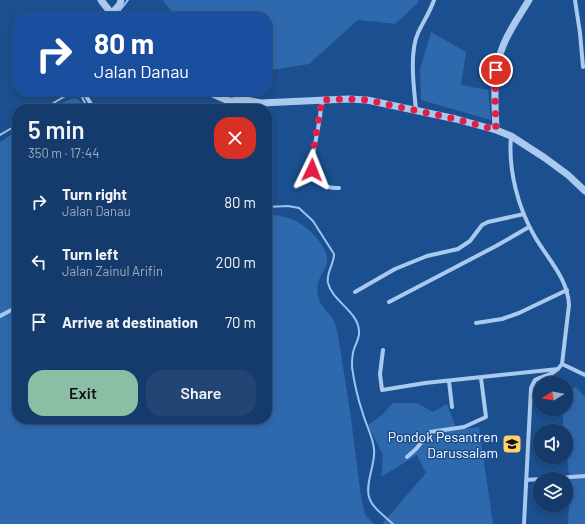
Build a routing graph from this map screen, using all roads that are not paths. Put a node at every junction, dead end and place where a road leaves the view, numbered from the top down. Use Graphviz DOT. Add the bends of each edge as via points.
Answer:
graph roads {
  1 [pos="101,0"];
  2 [pos="121,0"];
  3 [pos="434,0"];
  4 [pos="529,0"];
  5 [pos="575,0"];
  6 [pos="112,12"];
  7 [pos="116,12"];
  8 [pos="583,67"];
  9 [pos="218,96"];
  10 [pos="238,96"];
  11 [pos="322,100"];
  12 [pos="254,102"];
  13 [pos="244,104"];
  14 [pos="244,104"];
  15 [pos="416,110"];
  16 [pos="496,130"];
  17 [pos="511,136"];
  18 [pos="339,188"];
  19 [pos="585,191"];
  20 [pos="524,214"];
  21 [pos="529,227"];
  22 [pos="567,290"];
  23 [pos="355,292"];
  24 [pos="389,302"];
  25 [pos="12,310"];
  26 [pos="0,316"];
  27 [pos="476,323"];
  28 [pos="383,350"];
  29 [pos="562,364"];
  30 [pos="558,369"];
  31 [pos="585,375"];
  32 [pos="481,378"];
  33 [pos="449,381"];
  34 [pos="452,407"];
  35 [pos="407,458"];
  36 [pos="585,476"];
  37 [pos="573,477"];
  38 [pos="526,480"];
  39 [pos="533,480"];
  40 [pos="524,524"];
  1 -- 6 [label="street"];
  2 -- 7 [label="street"];
  3 -- 15 [label="street" via="417,34 413,64"];
  4 -- 16 [label="street" via="508,35 499,58 495,83"];
  5 -- 8 [label="street"];
  9 -- 14 [label="street" via="233,103"];
  10 -- 12 [label="street"];
  11 -- 12 [label="street"];
  11 -- 15 [label="street" via="367,100"];
  11 -- 18 [label="street" via="312,170 324,186"];
  12 -- 13 [label="street"];
  15 -- 16 [label="street"];
  16 -- 17 [label="street"];
  17 -- 19 [label="street" via="568,175"];
  17 -- 20 [label="street" via="512,165"];
  20 -- 21 [label="street"];
  20 -- 23 [label="street" via="488,222 482,225 470,241 458,249 427,256 396,269"];
  21 -- 22 [label="street"];
  21 -- 24 [label="street"];
  22 -- 27 [label="street" via="508,317"];
  22 -- 29 [label="street" via="569,305"];
  25 -- 26 [label="street"];
  28 -- 33 [label="street" via="380,374 382,390"];
  29 -- 30 [label="street"];
  29 -- 31 [label="street"];
  30 -- 32 [label="street"];
  30 -- 38 [label="street" via="535,380 531,388"];
  32 -- 33 [label="street"];
  32 -- 35 [label="street" via="485,418 464,427 430,432"];
  33 -- 34 [label="street"];
  36 -- 37 [label="street"];
  38 -- 39 [label="street"];
  38 -- 40 [label="street"];
}
